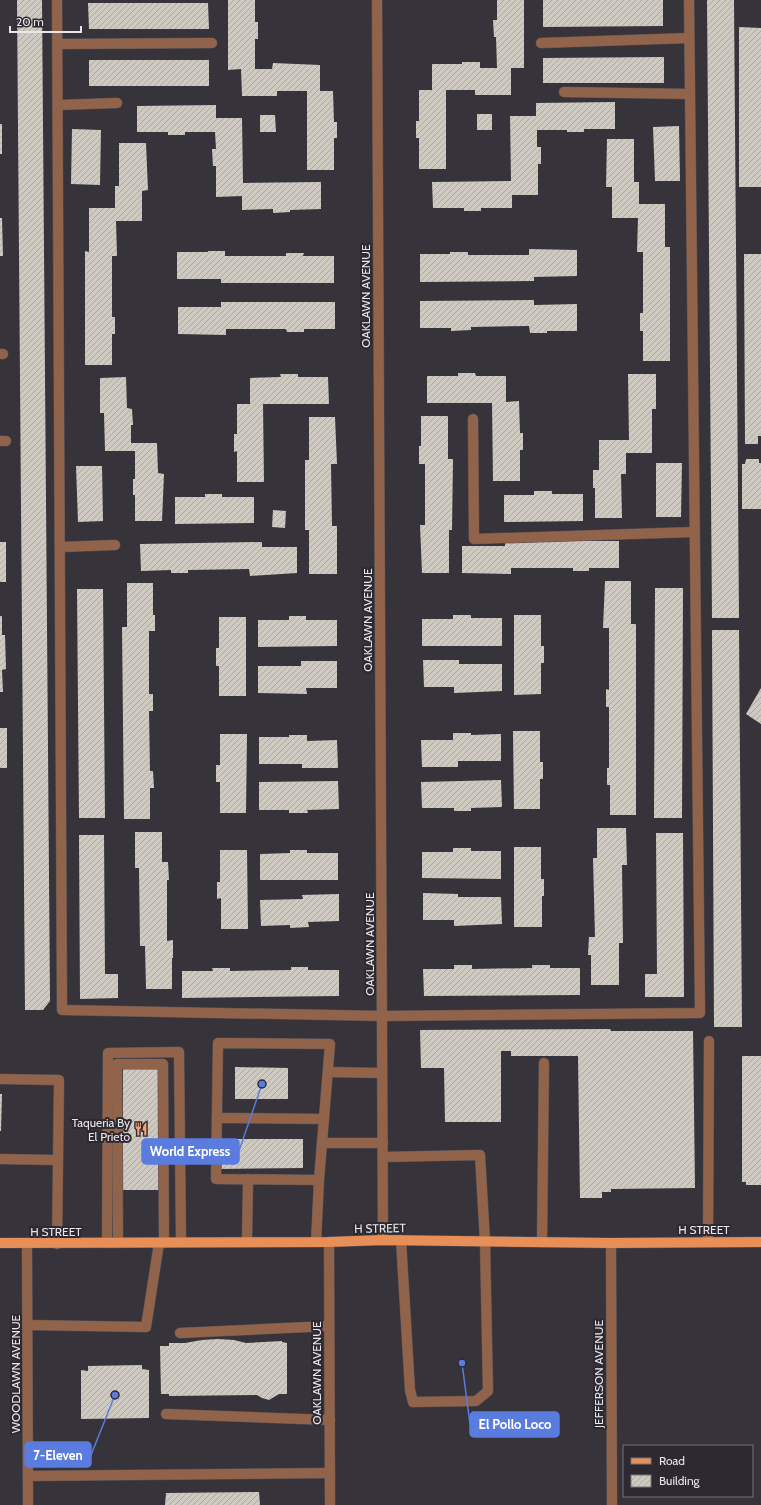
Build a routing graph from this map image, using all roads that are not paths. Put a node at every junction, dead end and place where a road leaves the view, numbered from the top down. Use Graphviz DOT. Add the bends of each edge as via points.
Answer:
graph roads {
  1 [pos="57,0"];
  2 [pos="376,0"];
  3 [pos="689,0"];
  4 [pos="689,38"];
  5 [pos="212,43"];
  6 [pos="541,43"];
  7 [pos="58,44"];
  8 [pos="564,92"];
  9 [pos="690,94"];
  10 [pos="117,103"];
  11 [pos="58,105"];
  12 [pos="473,419"];
  13 [pos="694,532"];
  14 [pos="116,545"];
  15 [pos="60,547"];
  16 [pos="382,1016"];
  17 [pos="709,1041"];
  18 [pos="544,1063"];
  19 [pos="328,1072"];
  20 [pos="382,1073"];
  21 [pos="0,1078"];
  22 [pos="217,1118"];
  23 [pos="324,1118"];
  24 [pos="322,1142"];
  25 [pos="383,1143"];
  26 [pos="383,1157"];
  27 [pos="0,1159"];
  28 [pos="58,1160"];
  29 [pos="248,1179"];
  30 [pos="319,1180"];
  31 [pos="383,1240"];
  32 [pos="401,1240"];
  33 [pos="181,1242"];
  34 [pos="247,1242"];
  35 [pos="316,1242"];
  36 [pos="329,1242"];
  37 [pos="485,1242"];
  38 [pos="542,1242"];
  39 [pos="708,1242"];
  40 [pos="761,1242"];
  41 [pos="0,1243"];
  42 [pos="107,1243"];
  43 [pos="118,1243"];
  44 [pos="161,1243"];
  45 [pos="611,1243"];
  46 [pos="27,1244"];
  47 [pos="57,1244"];
  48 [pos="28,1325"];
  49 [pos="329,1326"];
  50 [pos="180,1333"];
  51 [pos="166,1414"];
  52 [pos="330,1420"];
  53 [pos="330,1473"];
  54 [pos="28,1476"];
  55 [pos="28,1505"];
  56 [pos="330,1505"];
  57 [pos="612,1505"];
  1 -- 7 [label="street"];
  2 -- 16 [label="street, OAKLAWN AVENUE"];
  3 -- 4 [label="street"];
  4 -- 6 [label="street"];
  4 -- 9 [label="street"];
  5 -- 7 [label="street"];
  7 -- 11 [label="street"];
  8 -- 9 [label="street"];
  9 -- 13 [label="street"];
  10 -- 11 [label="street"];
  11 -- 15 [label="street"];
  12 -- 13 [label="street" via="474,539"];
  13 -- 16 [label="street" via="700,1013"];
  14 -- 15 [label="street"];
  15 -- 16 [label="street" via="62,1010"];
  16 -- 20 [label="street, OAKLAWN AVENUE"];
  17 -- 39 [label="street"];
  18 -- 38 [label="street"];
  19 -- 20 [label="street"];
  19 -- 22 [label="street" via="330,1044 218,1043"];
  19 -- 23 [label="street"];
  20 -- 25 [label="street, OAKLAWN AVENUE"];
  21 -- 28 [label="street" via="59,1080"];
  22 -- 23 [label="street"];
  22 -- 29 [label="street" via="216,1179"];
  23 -- 24 [label="street"];
  24 -- 25 [label="street"];
  24 -- 30 [label="street"];
  25 -- 26 [label="street, OAKLAWN AVENUE"];
  26 -- 31 [label="street, OAKLAWN AVENUE"];
  26 -- 37 [label="street" via="480,1155"];
  27 -- 28 [label="street"];
  28 -- 47 [label="street"];
  29 -- 30 [label="street"];
  29 -- 34 [label="street"];
  30 -- 35 [label="street"];
  31 -- 32 [label="main road, H STREET"];
  31 -- 36 [label="main road, H STREET"];
  32 -- 37 [label="main road, H STREET"];
  32 -- 37 [label="street" via="410,1390 413,1402 476,1401 488,1392"];
  33 -- 34 [label="main road, H STREET"];
  33 -- 42 [label="street" via="179,1052 108,1053"];
  33 -- 44 [label="main road, H STREET"];
  34 -- 35 [label="main road, H STREET"];
  35 -- 36 [label="main road, H STREET"];
  36 -- 49 [label="street, OAKLAWN AVENUE"];
  37 -- 38 [label="main road, H STREET"];
  38 -- 45 [label="main road, H STREET"];
  39 -- 40 [label="main road, H STREET"];
  39 -- 45 [label="main road, H STREET"];
  41 -- 46 [label="main road, H STREET"];
  42 -- 43 [label="main road, H STREET"];
  42 -- 47 [label="main road, H STREET"];
  43 -- 44 [label="main road, H STREET"];
  43 -- 44 [label="street" via="117,1064 163,1064"];
  44 -- 48 [label="street" via="146,1327"];
  45 -- 57 [label="street, JEFFERSON AVENUE"];
  46 -- 47 [label="main road, H STREET"];
  46 -- 48 [label="street, WOODLAWN AVENUE"];
  48 -- 54 [label="street, WOODLAWN AVENUE"];
  49 -- 50 [label="street"];
  49 -- 52 [label="street, OAKLAWN AVENUE"];
  51 -- 52 [label="street"];
  52 -- 53 [label="street, OAKLAWN AVENUE"];
  53 -- 54 [label="street"];
  53 -- 56 [label="street, OAKLAWN AVENUE"];
  54 -- 55 [label="street, WOODLAWN AVENUE"];
}
